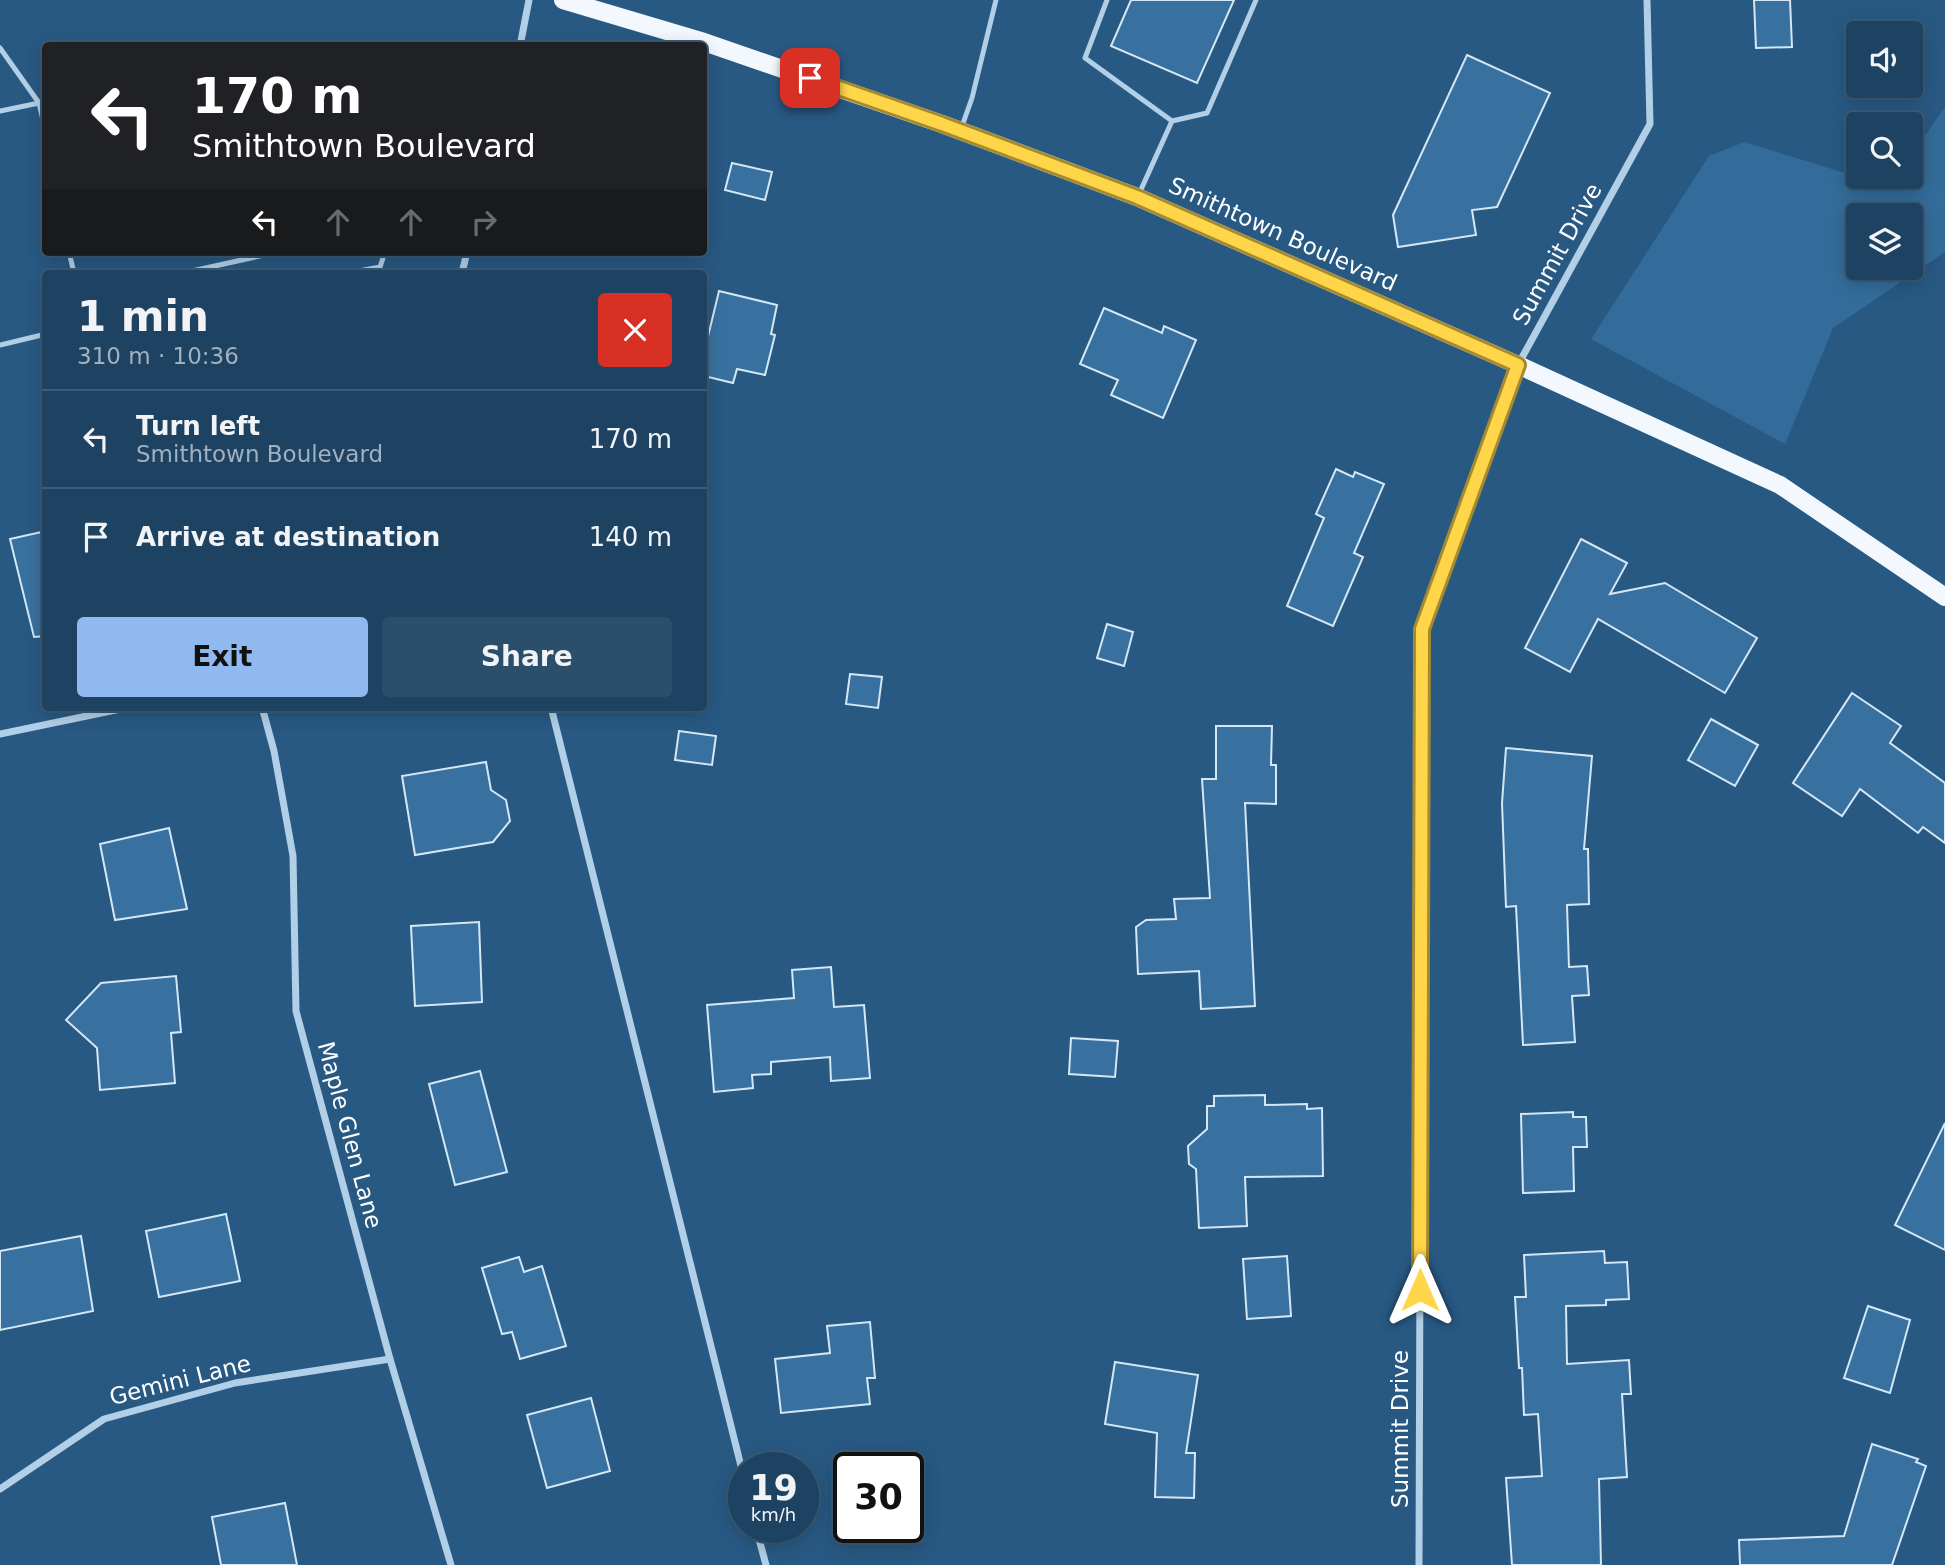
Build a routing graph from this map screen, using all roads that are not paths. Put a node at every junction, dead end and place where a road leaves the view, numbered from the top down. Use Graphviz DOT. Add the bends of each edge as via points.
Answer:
graph roads {
  1 [pos="529,0"];
  2 [pos="563,0"];
  3 [pos="996,0"];
  4 [pos="1107,0"];
  5 [pos="1256,0"];
  6 [pos="1647,0"];
  7 [pos="521,42"];
  8 [pos="704,42"];
  9 [pos="707,43"];
  10 [pos="0,48"];
  11 [pos="42,103"];
  12 [pos="0,111"];
  13 [pos="1172,121"];
  14 [pos="960,132"];
  15 [pos="1137,197"];
  16 [pos="260,256"];
  17 [pos="384,256"];
  18 [pos="197,270"];
  19 [pos="364,270"];
  20 [pos="42,335"];
  21 [pos="0,345"];
  22 [pos="1518,365"];
  23 [pos="1945,597"];
  24 [pos="111,711"];
  25 [pos="263,711"];
  26 [pos="552,711"];
  27 [pos="0,734"];
  28 [pos="390,1359"];
  29 [pos="737,1452"];
  30 [pos="0,1489"];
  31 [pos="760,1543"];
  32 [pos="451,1565"];
  33 [pos="766,1565"];
  34 [pos="1419,1565"];
  1 -- 7 [label="street"];
  2 -- 8 [label="main road, Smithtown Boulevard"];
  3 -- 14 [label="lane"];
  4 -- 13 [label="lane" via="1086,58"];
  5 -- 13 [label="lane" via="1207,113"];
  6 -- 22 [label="street, Summit Drive" via="1650,124"];
  9 -- 14 [label="main road, Smithtown Boulevard"];
  10 -- 11 [label="lane"];
  11 -- 12 [label="lane"];
  13 -- 15 [label="lane"];
  14 -- 15 [label="main road, Smithtown Boulevard"];
  15 -- 22 [label="main road, Smithtown Boulevard"];
  16 -- 18 [label="lane"];
  17 -- 19 [label="lane" via="380,267"];
  20 -- 21 [label="lane"];
  22 -- 23 [label="main road, Smithtown Boulevard" via="1780,485"];
  22 -- 34 [label="street, Summit Drive" via="1422,629"];
  24 -- 27 [label="street"];
  25 -- 28 [label="street, Maple Glen Lane" via="293,856 296,1011"];
  26 -- 29 [label="street"];
  28 -- 30 [label="street, Gemini Lane" via="235,1383 104,1419"];
  28 -- 32 [label="street, Maple Glen Lane"];
  31 -- 33 [label="street"];
}
